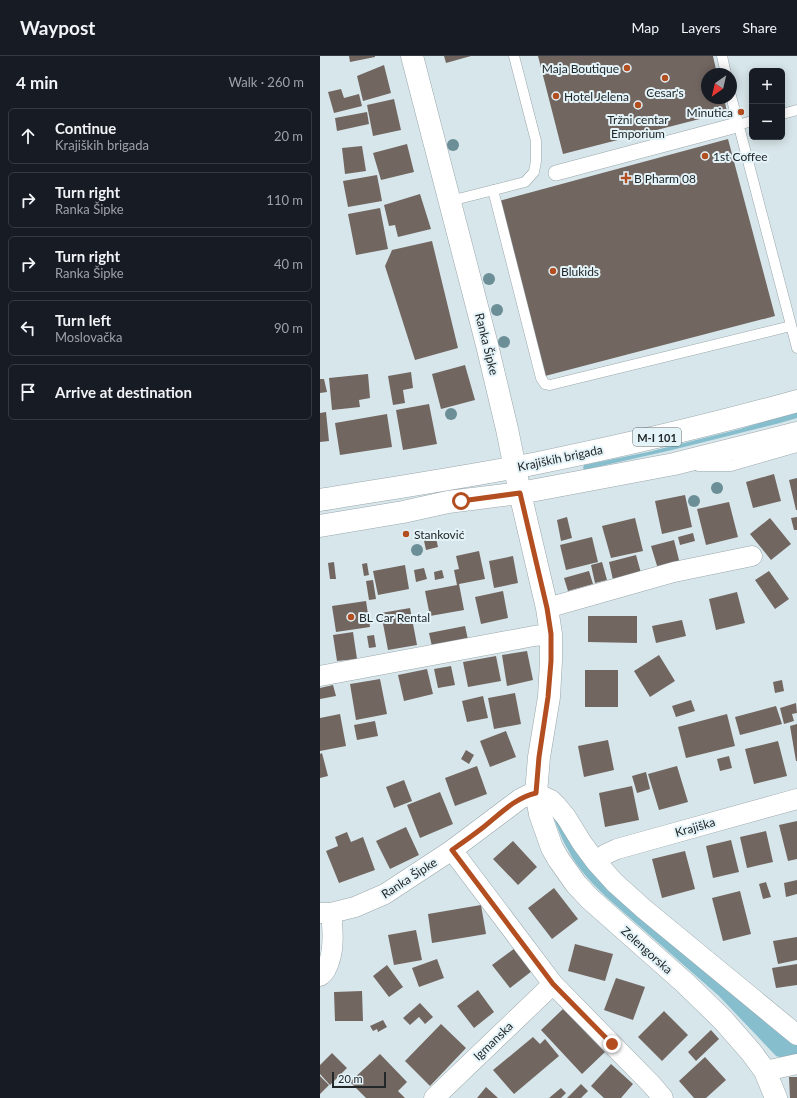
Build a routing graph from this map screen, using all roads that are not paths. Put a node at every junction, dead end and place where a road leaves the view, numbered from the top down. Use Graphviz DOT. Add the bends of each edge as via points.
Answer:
graph roads {
  1 [pos="412,56"];
  2 [pos="514,56"];
  3 [pos="722,56"];
  4 [pos="725,68"];
  5 [pos="732,104"];
  6 [pos="797,110"];
  7 [pos="785,113"];
  8 [pos="749,122"];
  9 [pos="736,126"];
  10 [pos="556,173"];
  11 [pos="493,190"];
  12 [pos="450,201"];
  13 [pos="791,326"];
  14 [pos="797,348"];
  15 [pos="797,402"];
  16 [pos="797,433"];
  17 [pos="797,447"];
  18 [pos="674,464"];
  19 [pos="516,467"];
  20 [pos="520,493"];
  21 [pos="320,500"];
  22 [pos="320,526"];
  23 [pos="752,556"];
  24 [pos="547,608"];
  25 [pos="551,634"];
  26 [pos="320,676"];
  27 [pos="536,793"];
  28 [pos="797,799"];
  29 [pos="452,850"];
  30 [pos="596,862"];
  31 [pos="326,913"];
  32 [pos="320,976"];
  33 [pos="553,984"];
  34 [pos="797,1035"];
  35 [pos="797,1064"];
  36 [pos="764,1071"];
  37 [pos="434,1098"];
  38 [pos="663,1098"];
  39 [pos="776,1098"];
  1 -- 12 [label="main road, Ranka Šipke"];
  2 -- 11 [label="lane" via="536,141 536,161 534,172 525,182"];
  3 -- 4 [label="lane"];
  5 -- 9 [label="lane"];
  6 -- 7 [label="lane"];
  8 -- 9 [label="lane"];
  9 -- 10 [label="street"];
  9 -- 13 [label="lane"];
  11 -- 12 [label="lane"];
  11 -- 13 [label="lane" via="541,378 545,384 550,385"];
  12 -- 19 [label="main road, Ranka Šipke"];
  13 -- 14 [label="lane"];
  15 -- 19 [label="main road, Krajiških brigada / M-I 101" via="691,429"];
  16 -- 18 [label="main road, M-I 101"];
  17 -- 18 [label="lane" via="731,466"];
  18 -- 20 [label="main road, M-I 101"];
  19 -- 20 [label="main road, Ranka Šipke"];
  19 -- 21 [label="main road, Krajiških brigada / M-I 101"];
  20 -- 22 [label="main road, M-I 101" via="448,502"];
  20 -- 24 [label="main road, Ranka Šipke"];
  23 -- 24 [label="street" via="674,572"];
  24 -- 25 [label="main road, Ranka Šipke"];
  25 -- 26 [label="street"];
  25 -- 27 [label="main road, Ranka Šipke" via="548,697"];
  27 -- 29 [label="street, Ranka Šipke" via="520,799"];
  27 -- 30 [label="street" via="556,805"];
  27 -- 36 [label="main road, Zelengorska" via="540,814 552,848 576,884 723,1020"];
  28 -- 30 [label="street, Krajiška" via="617,849"];
  29 -- 31 [label="street, Ranka Šipke" via="385,894 355,907"];
  29 -- 33 [label="street"];
  30 -- 34 [label="street" via="644,909"];
  31 -- 32 [label="street" via="333,933 332,947 326,970"];
  33 -- 37 [label="street, Igmanska"];
  33 -- 38 [label="street"];
  35 -- 36 [label="street"];
  36 -- 39 [label="main road, Zelengorska"];
}
